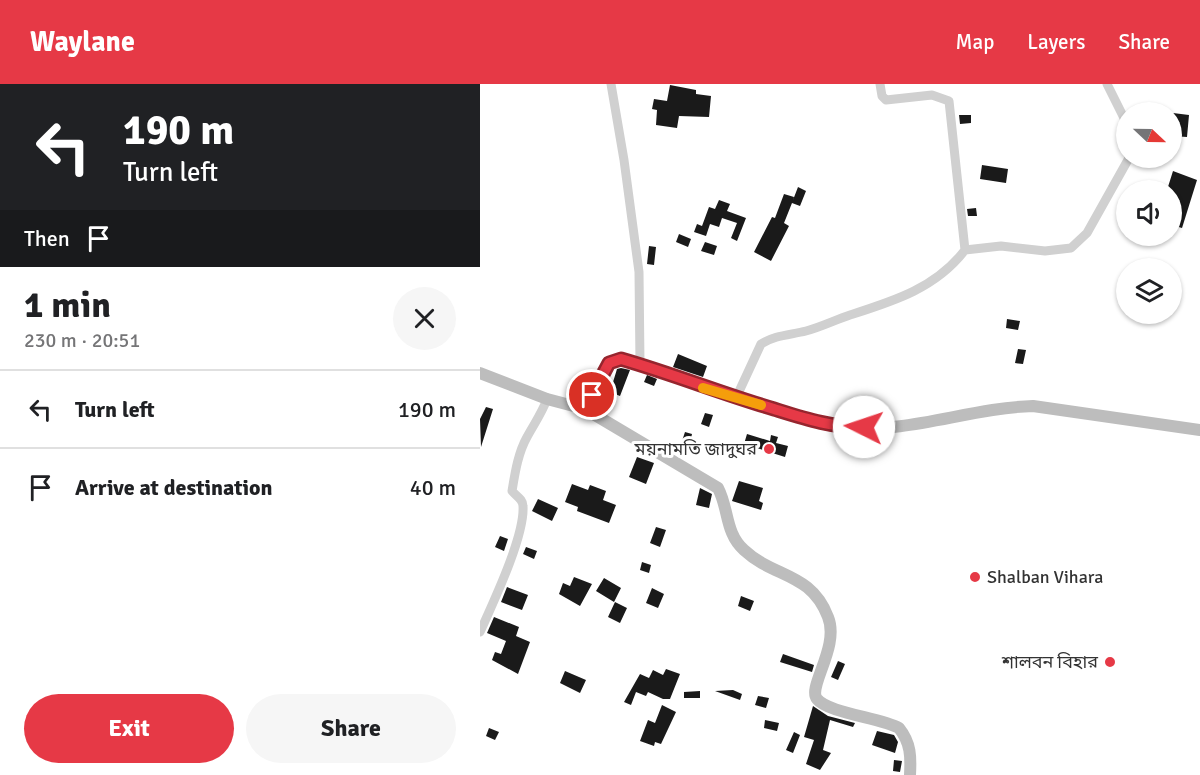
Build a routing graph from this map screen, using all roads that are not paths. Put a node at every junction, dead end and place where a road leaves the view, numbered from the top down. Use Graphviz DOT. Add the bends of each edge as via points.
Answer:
graph roads {
  1 [pos="611,84"];
  2 [pos="880,84"];
  3 [pos="1107,84"];
  4 [pos="1116,102"];
  5 [pos="1123,168"];
  6 [pos="965,250"];
  7 [pos="640,364"];
  8 [pos="480,373"];
  9 [pos="736,398"];
  10 [pos="547,399"];
  11 [pos="585,409"];
  12 [pos="1200,430"];
  13 [pos="480,632"];
  14 [pos="910,775"];
  1 -- 7 [label="street" via="639,272"];
  2 -- 6 [label="street" via="886,100 933,95 949,101"];
  3 -- 4 [label="street"];
  5 -- 6 [label="street" via="1087,233 1071,248 1045,251 1001,246"];
  6 -- 9 [label="street" via="951,268 922,288 761,344"];
  7 -- 9 [label="main road"];
  7 -- 11 [label="main road" via="621,359 609,363"];
  8 -- 10 [label="main road"];
  9 -- 12 [label="main road" via="848,428 896,426 1033,406"];
  10 -- 11 [label="main road"];
  10 -- 13 [label="street" via="520,457 512,491 523,506 520,524 508,568"];
  11 -- 14 [label="main road" via="718,488 727,524 743,549 807,585 820,599 832,630 830,651 814,694 843,711 899,728 911,754"];
}
